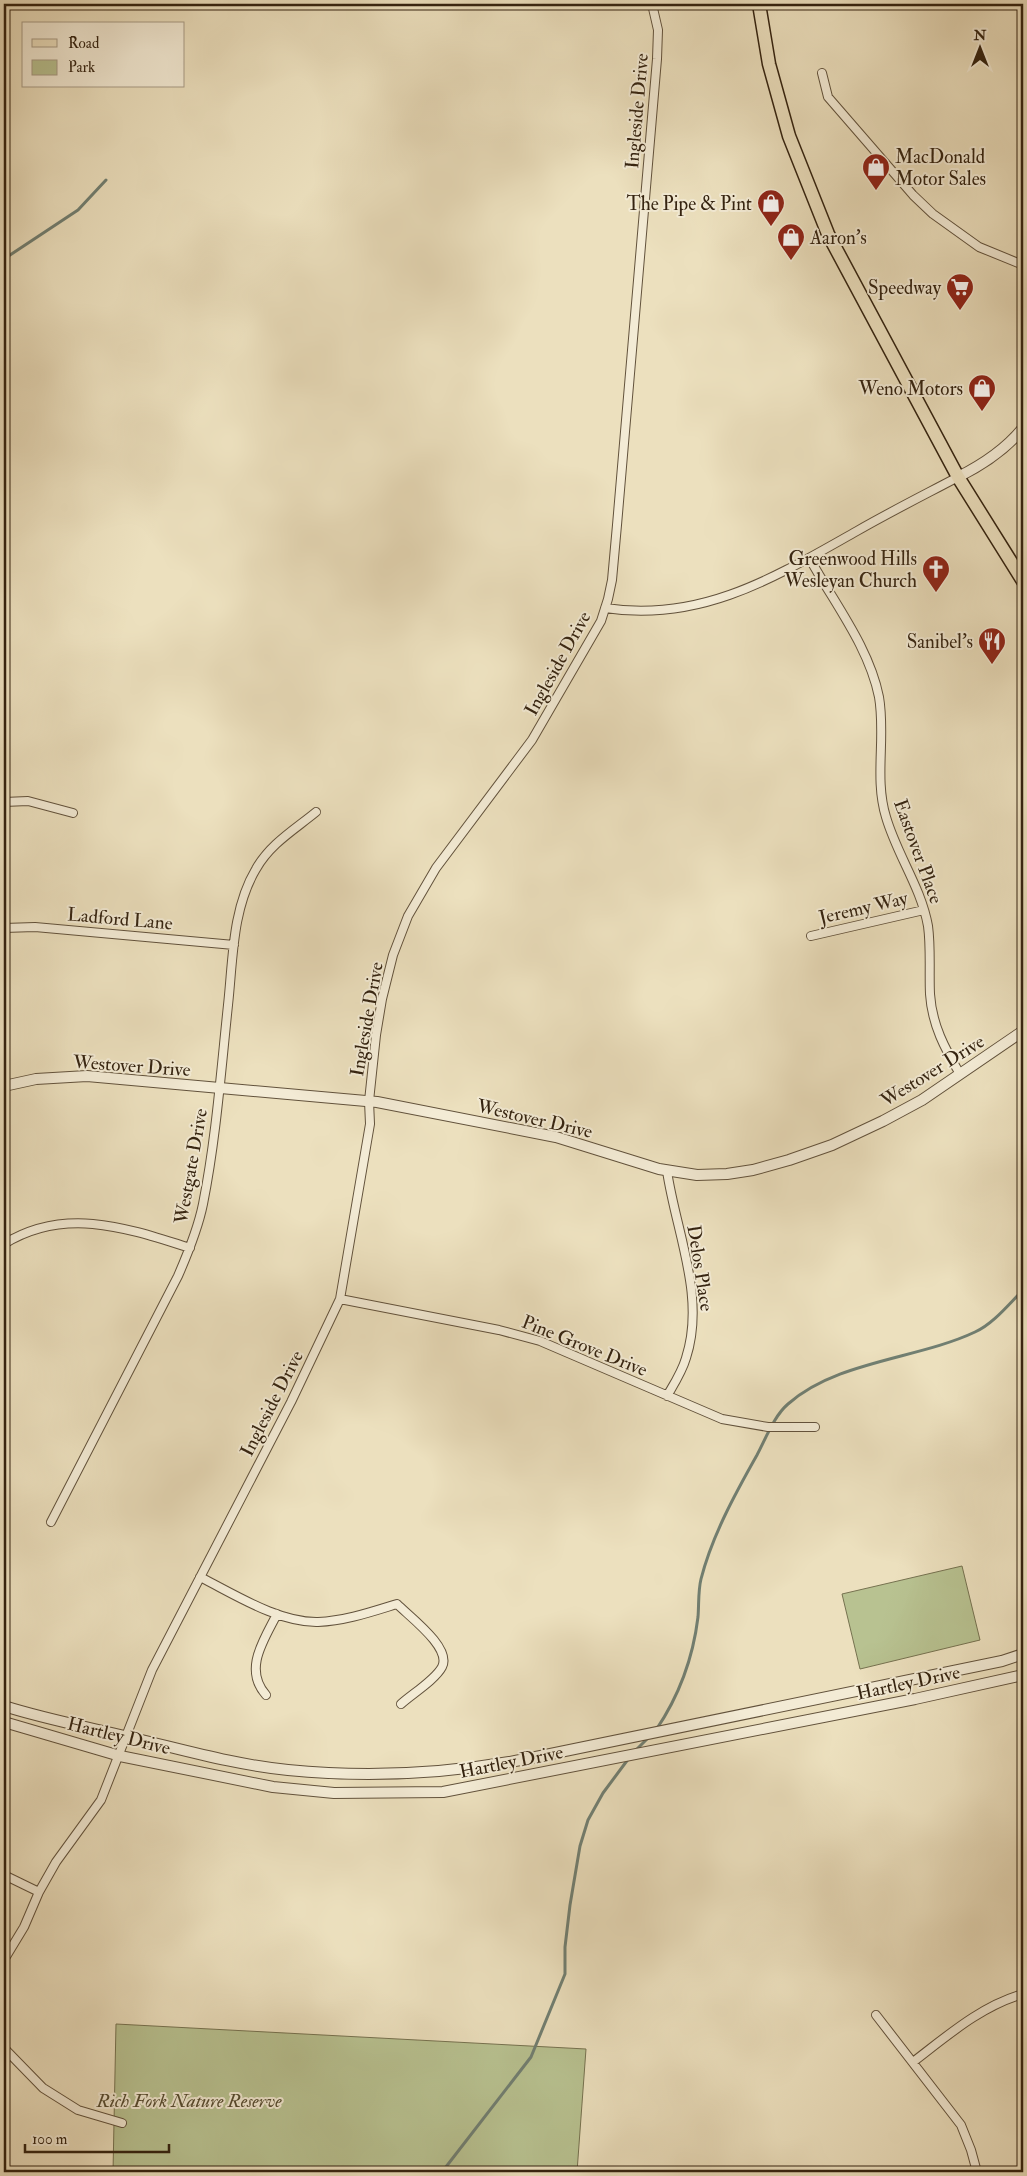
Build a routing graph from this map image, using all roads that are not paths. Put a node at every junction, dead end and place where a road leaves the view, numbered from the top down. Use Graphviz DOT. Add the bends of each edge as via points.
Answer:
graph roads {
  1 [pos="652,4"];
  2 [pos="759,4"];
  3 [pos="822,73"];
  4 [pos="1023,265"];
  5 [pos="1023,428"];
  6 [pos="958,477"];
  7 [pos="810,559"];
  8 [pos="1023,581"];
  9 [pos="605,608"];
  10 [pos="4,802"];
  11 [pos="316,812"];
  12 [pos="73,813"];
  13 [pos="924,910"];
  14 [pos="4,928"];
  15 [pos="810,936"];
  16 [pos="234,945"];
  17 [pos="1023,1031"];
  18 [pos="960,1074"];
  19 [pos="4,1086"];
  20 [pos="219,1088"];
  21 [pos="369,1101"];
  22 [pos="667,1171"];
  23 [pos="4,1244"];
  24 [pos="190,1248"];
  25 [pos="340,1300"];
  26 [pos="667,1396"];
  27 [pos="815,1426"];
  28 [pos="51,1522"];
  29 [pos="200,1577"];
  30 [pos="277,1614"];
  31 [pos="1023,1654"];
  32 [pos="1023,1675"];
  33 [pos="266,1695"];
  34 [pos="401,1704"];
  35 [pos="4,1706"];
  36 [pos="4,1722"];
  37 [pos="128,1736"];
  38 [pos="120,1756"];
  39 [pos="4,1875"];
  40 [pos="39,1892"];
  41 [pos="4,1960"];
  42 [pos="1023,1994"];
  43 [pos="876,2015"];
  44 [pos="4,2048"];
  45 [pos="912,2062"];
  46 [pos="122,2122"];
  47 [pos="977,2172"];
  1 -- 9 [label="street, Ingleside Drive" via="658,30 657,59 615,552"];
  2 -- 6 [label="main road" via="769,64 789,136 814,202"];
  3 -- 4 [label="street" via="828,98 913,195 978,247"];
  5 -- 6 [label="street" via="998,452"];
  6 -- 7 [label="street"];
  6 -- 8 [label="main road"];
  7 -- 9 [label="street" via="770,580 719,600 653,612"];
  7 -- 13 [label="street, Eastover Place" via="865,656 879,697 883,806 894,841 914,880"];
  9 -- 21 [label="street, Ingleside Drive" via="601,621 532,740 436,868 408,916 393,955 382,998"];
  10 -- 12 [label="street" via="28,801"];
  11 -- 16 [label="street, Westgate Drive" via="270,849 256,868 243,894"];
  13 -- 15 [label="street, Jeremy Way"];
  13 -- 18 [label="street, Eastover Place" via="934,1019 943,1046"];
  14 -- 16 [label="street, Ladford Lane" via="35,927"];
  16 -- 20 [label="street, Westgate Drive"];
  17 -- 18 [label="street, Westover Drive"];
  18 -- 22 [label="street, Westover Drive" via="883,1121 789,1160 727,1174"];
  19 -- 20 [label="street, Westover Drive" via="36,1079 88,1076"];
  20 -- 21 [label="street, Westover Drive"];
  20 -- 24 [label="street, Westgate Drive" via="203,1206"];
  21 -- 22 [label="street, Westover Drive" via="556,1137"];
  21 -- 25 [label="street, Ingleside Drive" via="370,1124"];
  22 -- 26 [label="street, Delos Place" via="687,1262 693,1315 686,1358"];
  23 -- 24 [label="street" via="33,1230 80,1222 104,1224"];
  24 -- 28 [label="street, Westgate Drive"];
  25 -- 26 [label="street, Pine Grove Drive" via="499,1330 540,1341"];
  25 -- 29 [label="street, Ingleside Drive"];
  26 -- 27 [label="street, Pine Grove Drive" via="736,1422 768,1427"];
  29 -- 30 [label="street"];
  29 -- 37 [label="street, Ingleside Drive" via="152,1670"];
  30 -- 33 [label="street" via="255,1662 257,1680"];
  30 -- 34 [label="street" via="317,1622 349,1618 397,1604 437,1643 444,1659 435,1675"];
  31 -- 37 [label="street, Hartley Drive" via="603,1743 478,1768 435,1772 357,1775 287,1770"];
  32 -- 38 [label="street, Hartley Drive" via="444,1792 334,1793 273,1787"];
  35 -- 37 [label="street, Hartley Drive"];
  36 -- 38 [label="street, Hartley Drive"];
  37 -- 38 [label="street, Ingleside Drive"];
  38 -- 40 [label="street, Ingleside Drive" via="102,1800 56,1862"];
  39 -- 40 [label="street"];
  40 -- 41 [label="street, Ingleside Drive" via="24,1927"];
  42 -- 45 [label="street" via="968,2020"];
  43 -- 45 [label="street"];
  44 -- 46 [label="street" via="43,2088 78,2110"];
  45 -- 47 [label="street" via="960,2125"];
}
